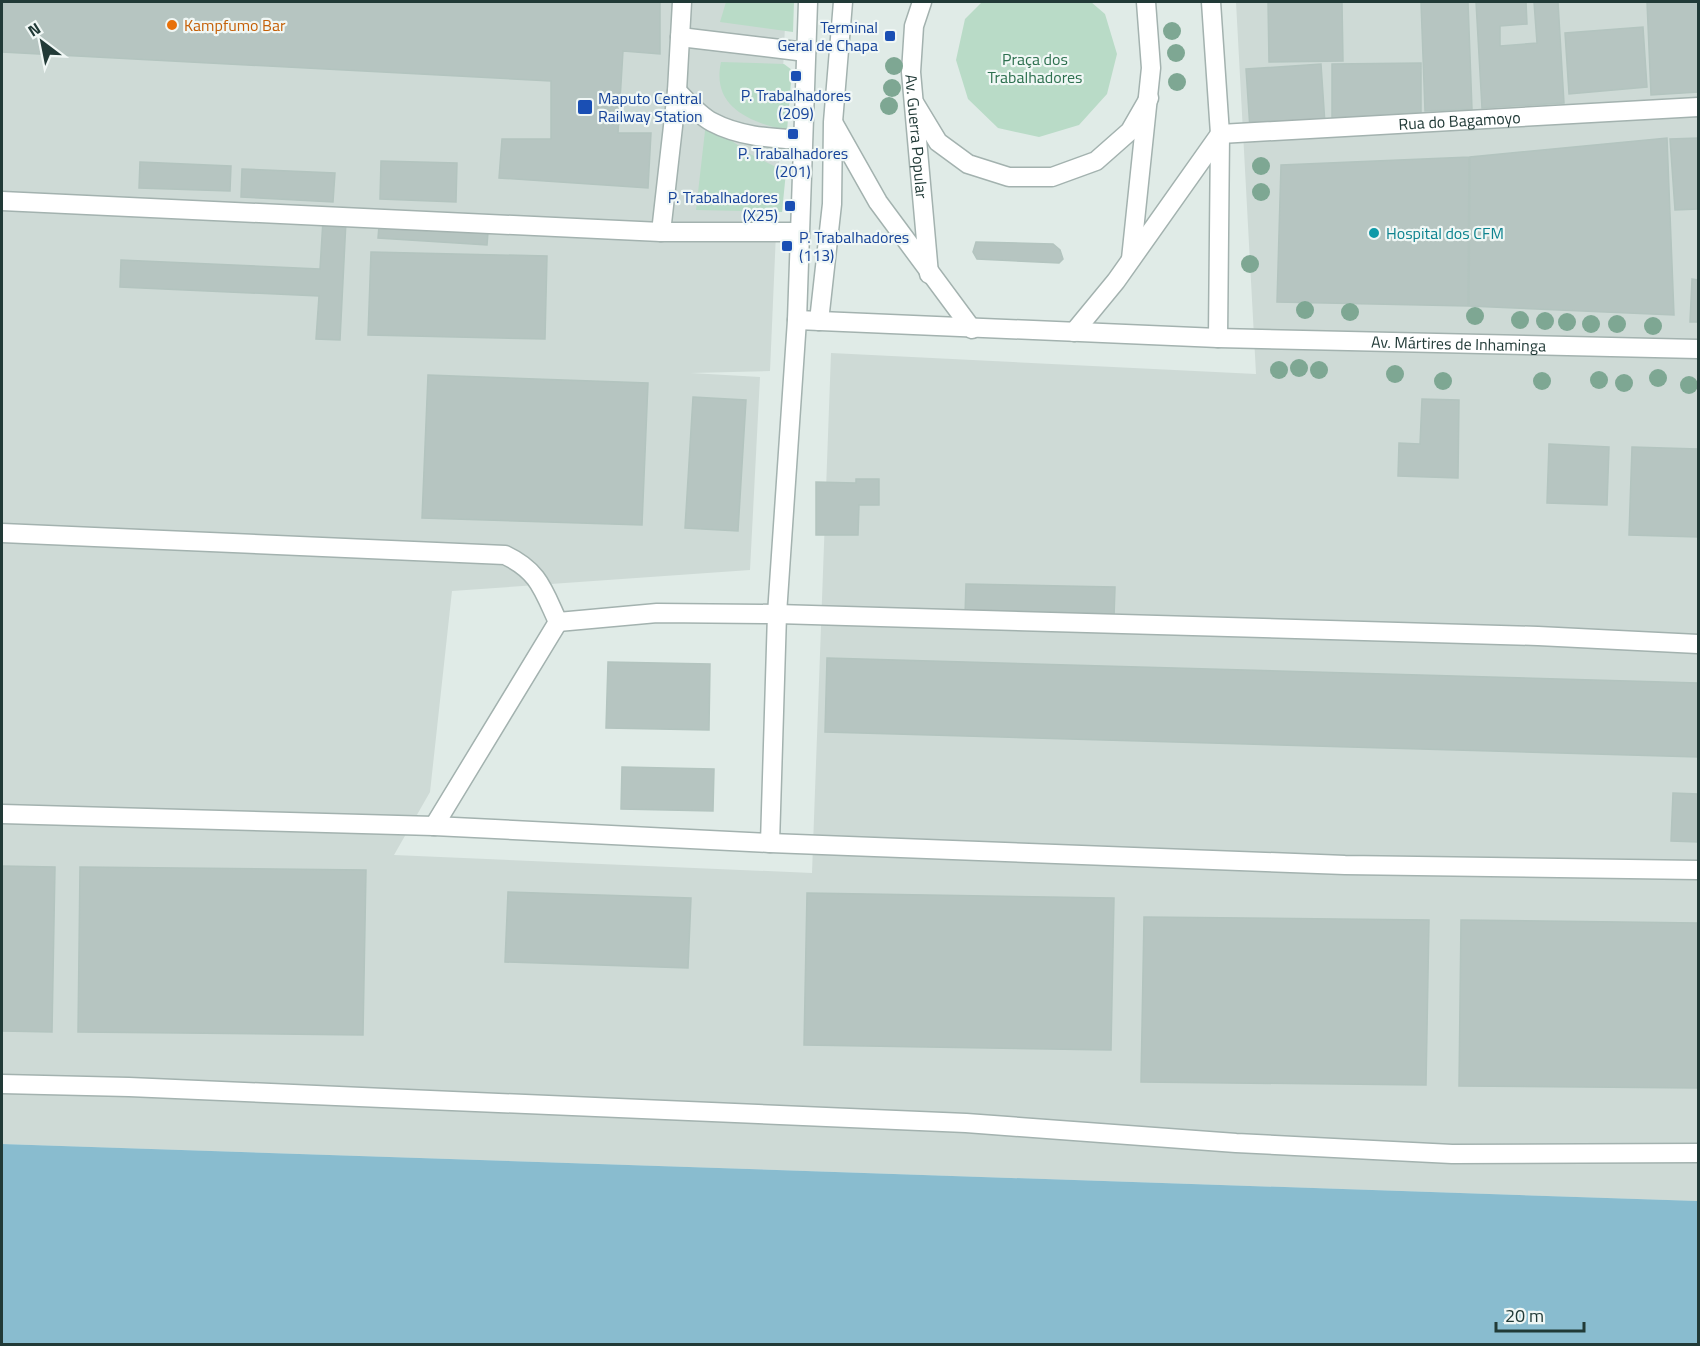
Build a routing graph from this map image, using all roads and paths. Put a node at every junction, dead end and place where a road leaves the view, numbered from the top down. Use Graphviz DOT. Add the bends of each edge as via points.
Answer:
graph roads {
  1 [pos="682,2"];
  2 [pos="808,2"];
  3 [pos="843,2"];
  4 [pos="922,2"];
  5 [pos="1146,2"];
  6 [pos="1211,2"];
  7 [pos="680,37"];
  8 [pos="806,52"];
  9 [pos="677,91"];
  10 [pos="1149,98"];
  11 [pos="915,104"];
  12 [pos="1698,107"];
  13 [pos="833,122"];
  14 [pos="1220,134"];
  15 [pos="802,140"];
  16 [pos="2,201"];
  17 [pos="661,232"];
  18 [pos="798,232"];
  19 [pos="1131,261"];
  20 [pos="929,274"];
  21 [pos="797,320"];
  22 [pos="819,321"];
  23 [pos="972,329"];
  24 [pos="1074,332"];
  25 [pos="1218,338"];
  26 [pos="1698,349"];
  27 [pos="2,532"];
  28 [pos="777,615"];
  29 [pos="558,622"];
  30 [pos="1698,644"];
  31 [pos="2,814"];
  32 [pos="434,826"];
  33 [pos="770,843"];
  34 [pos="1698,870"];
  35 [pos="2,1084"];
  36 [pos="1698,1153"];
  1 -- 7 [label="street"];
  2 -- 8 [label="street"];
  3 -- 13 [label="street"];
  4 -- 11 [label="street, Av. Guerra Popular" via="914,26 910,72"];
  5 -- 10 [label="street"];
  6 -- 14 [label="street"];
  7 -- 8 [label="street"];
  7 -- 9 [label="street"];
  8 -- 15 [label="street"];
  9 -- 15 [label="street" via="717,124 754,136"];
  9 -- 17 [label="street"];
  10 -- 11 [label="street" via="1130,131 1096,161 1052,177 1009,177 968,164 938,142"];
  10 -- 19 [label="street"];
  11 -- 20 [label="street, Av. Guerra Popular"];
  12 -- 14 [label="street, Rua do Bagamoyo"];
  13 -- 20 [label="street" via="878,202"];
  13 -- 22 [label="street" via="832,204"];
  14 -- 19 [label="street"];
  14 -- 25 [label="street"];
  15 -- 18 [label="street"];
  16 -- 17 [label="street"];
  17 -- 18 [label="street"];
  18 -- 21 [label="street"];
  19 -- 24 [label="street"];
  20 -- 23 [label="street"];
  21 -- 22 [label="street"];
  21 -- 28 [label="street"];
  22 -- 23 [label="street"];
  23 -- 24 [label="street"];
  24 -- 25 [label="street"];
  25 -- 26 [label="street, Av. Mártires de Inhaminga"];
  27 -- 29 [label="street" via="504,555 522,563 537,577"];
  28 -- 29 [label="street" via="657,613"];
  28 -- 30 [label="street"];
  28 -- 33 [label="street"];
  29 -- 32 [label="street"];
  31 -- 32 [label="street"];
  32 -- 33 [label="street"];
  33 -- 34 [label="street" via="1346,865"];
  35 -- 36 [label="street" via="966,1123 1452,1154"];
}
